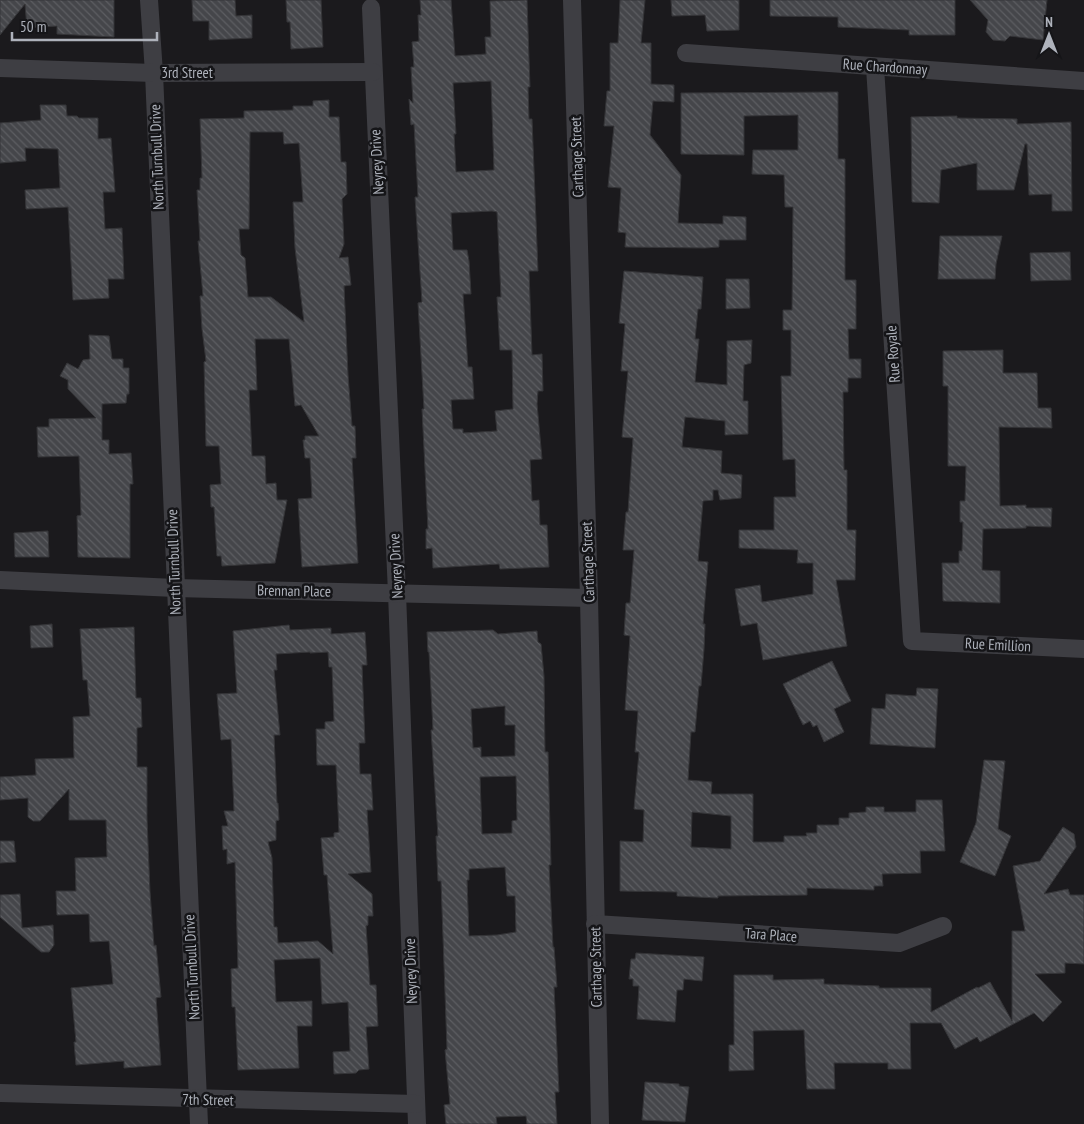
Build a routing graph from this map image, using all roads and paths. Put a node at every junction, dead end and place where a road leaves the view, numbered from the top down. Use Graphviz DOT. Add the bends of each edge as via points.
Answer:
graph roads {
  1 [pos="149,0"];
  2 [pos="572,0"];
  3 [pos="371,8"];
  4 [pos="686,53"];
  5 [pos="875,67"];
  6 [pos="0,68"];
  7 [pos="374,72"];
  8 [pos="154,73"];
  9 [pos="1084,81"];
  10 [pos="0,580"];
  11 [pos="175,588"];
  12 [pos="397,593"];
  13 [pos="589,598"];
  14 [pos="912,641"];
  15 [pos="1084,649"];
  16 [pos="595,924"];
  17 [pos="943,926"];
  18 [pos="0,1093"];
  19 [pos="198,1099"];
  20 [pos="416,1104"];
  21 [pos="199,1124"];
  22 [pos="417,1124"];
  23 [pos="600,1124"];
  1 -- 8 [label="street, North Turnbull Drive"];
  2 -- 13 [label="street, Carthage Street"];
  3 -- 7 [label="street, Neyrey Drive"];
  4 -- 5 [label="street, Rue Chardonnay"];
  5 -- 9 [label="street, Rue Chardonnay"];
  5 -- 14 [label="street, Rue Royale"];
  6 -- 8 [label="street, 3rd Street"];
  7 -- 8 [label="street, 3rd Street"];
  7 -- 12 [label="street, Neyrey Drive"];
  8 -- 11 [label="street, North Turnbull Drive"];
  10 -- 11 [label="street, Brennan Place"];
  11 -- 12 [label="street, Brennan Place"];
  11 -- 19 [label="street, North Turnbull Drive"];
  12 -- 13 [label="street, Brennan Place"];
  12 -- 20 [label="street, Neyrey Drive"];
  13 -- 16 [label="street, Carthage Street"];
  14 -- 15 [label="street, Rue Emillion"];
  16 -- 17 [label="street, Tara Place" via="899,943"];
  16 -- 23 [label="street, Carthage Street"];
  18 -- 19 [label="street, 7th Street"];
  19 -- 20 [label="street, 7th Street"];
  19 -- 21 [label="street, North Turnbull Drive"];
  20 -- 22 [label="street, Neyrey Drive"];
}
